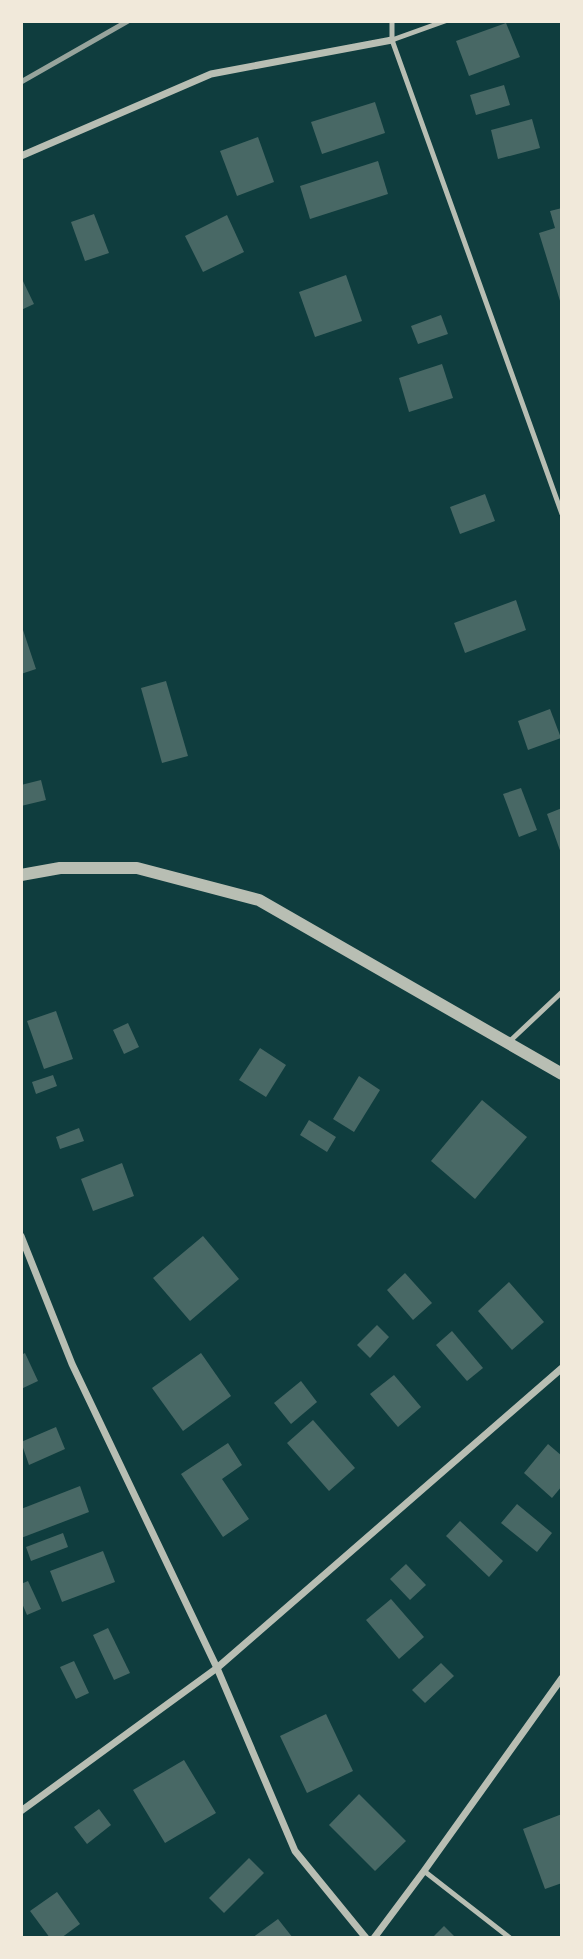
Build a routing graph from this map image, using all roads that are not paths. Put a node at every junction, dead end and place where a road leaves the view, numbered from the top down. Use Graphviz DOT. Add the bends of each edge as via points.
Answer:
graph roads {
  1 [pos="391,21"];
  2 [pos="445,21"];
  3 [pos="392,40"];
  4 [pos="21,156"];
  5 [pos="562,514"];
  6 [pos="21,875"];
  7 [pos="562,992"];
  8 [pos="509,1042"];
  9 [pos="562,1074"];
  10 [pos="21,1236"];
  11 [pos="562,1368"];
  12 [pos="216,1668"];
  13 [pos="562,1678"];
  14 [pos="21,1811"];
  15 [pos="424,1871"];
  16 [pos="366,1938"];
  17 [pos="374,1938"];
  18 [pos="510,1938"];
  1 -- 3 [label="lane"];
  2 -- 3 [label="lane"];
  3 -- 4 [label="street" via="211,74"];
  3 -- 5 [label="lane"];
  6 -- 8 [label="street" via="60,868 137,868 259,900"];
  7 -- 8 [label="lane"];
  8 -- 9 [label="street"];
  10 -- 12 [label="street" via="72,1364"];
  11 -- 12 [label="street"];
  12 -- 14 [label="street"];
  12 -- 16 [label="street" via="295,1851"];
  13 -- 15 [label="street"];
  15 -- 17 [label="street"];
  15 -- 18 [label="lane"];
}
